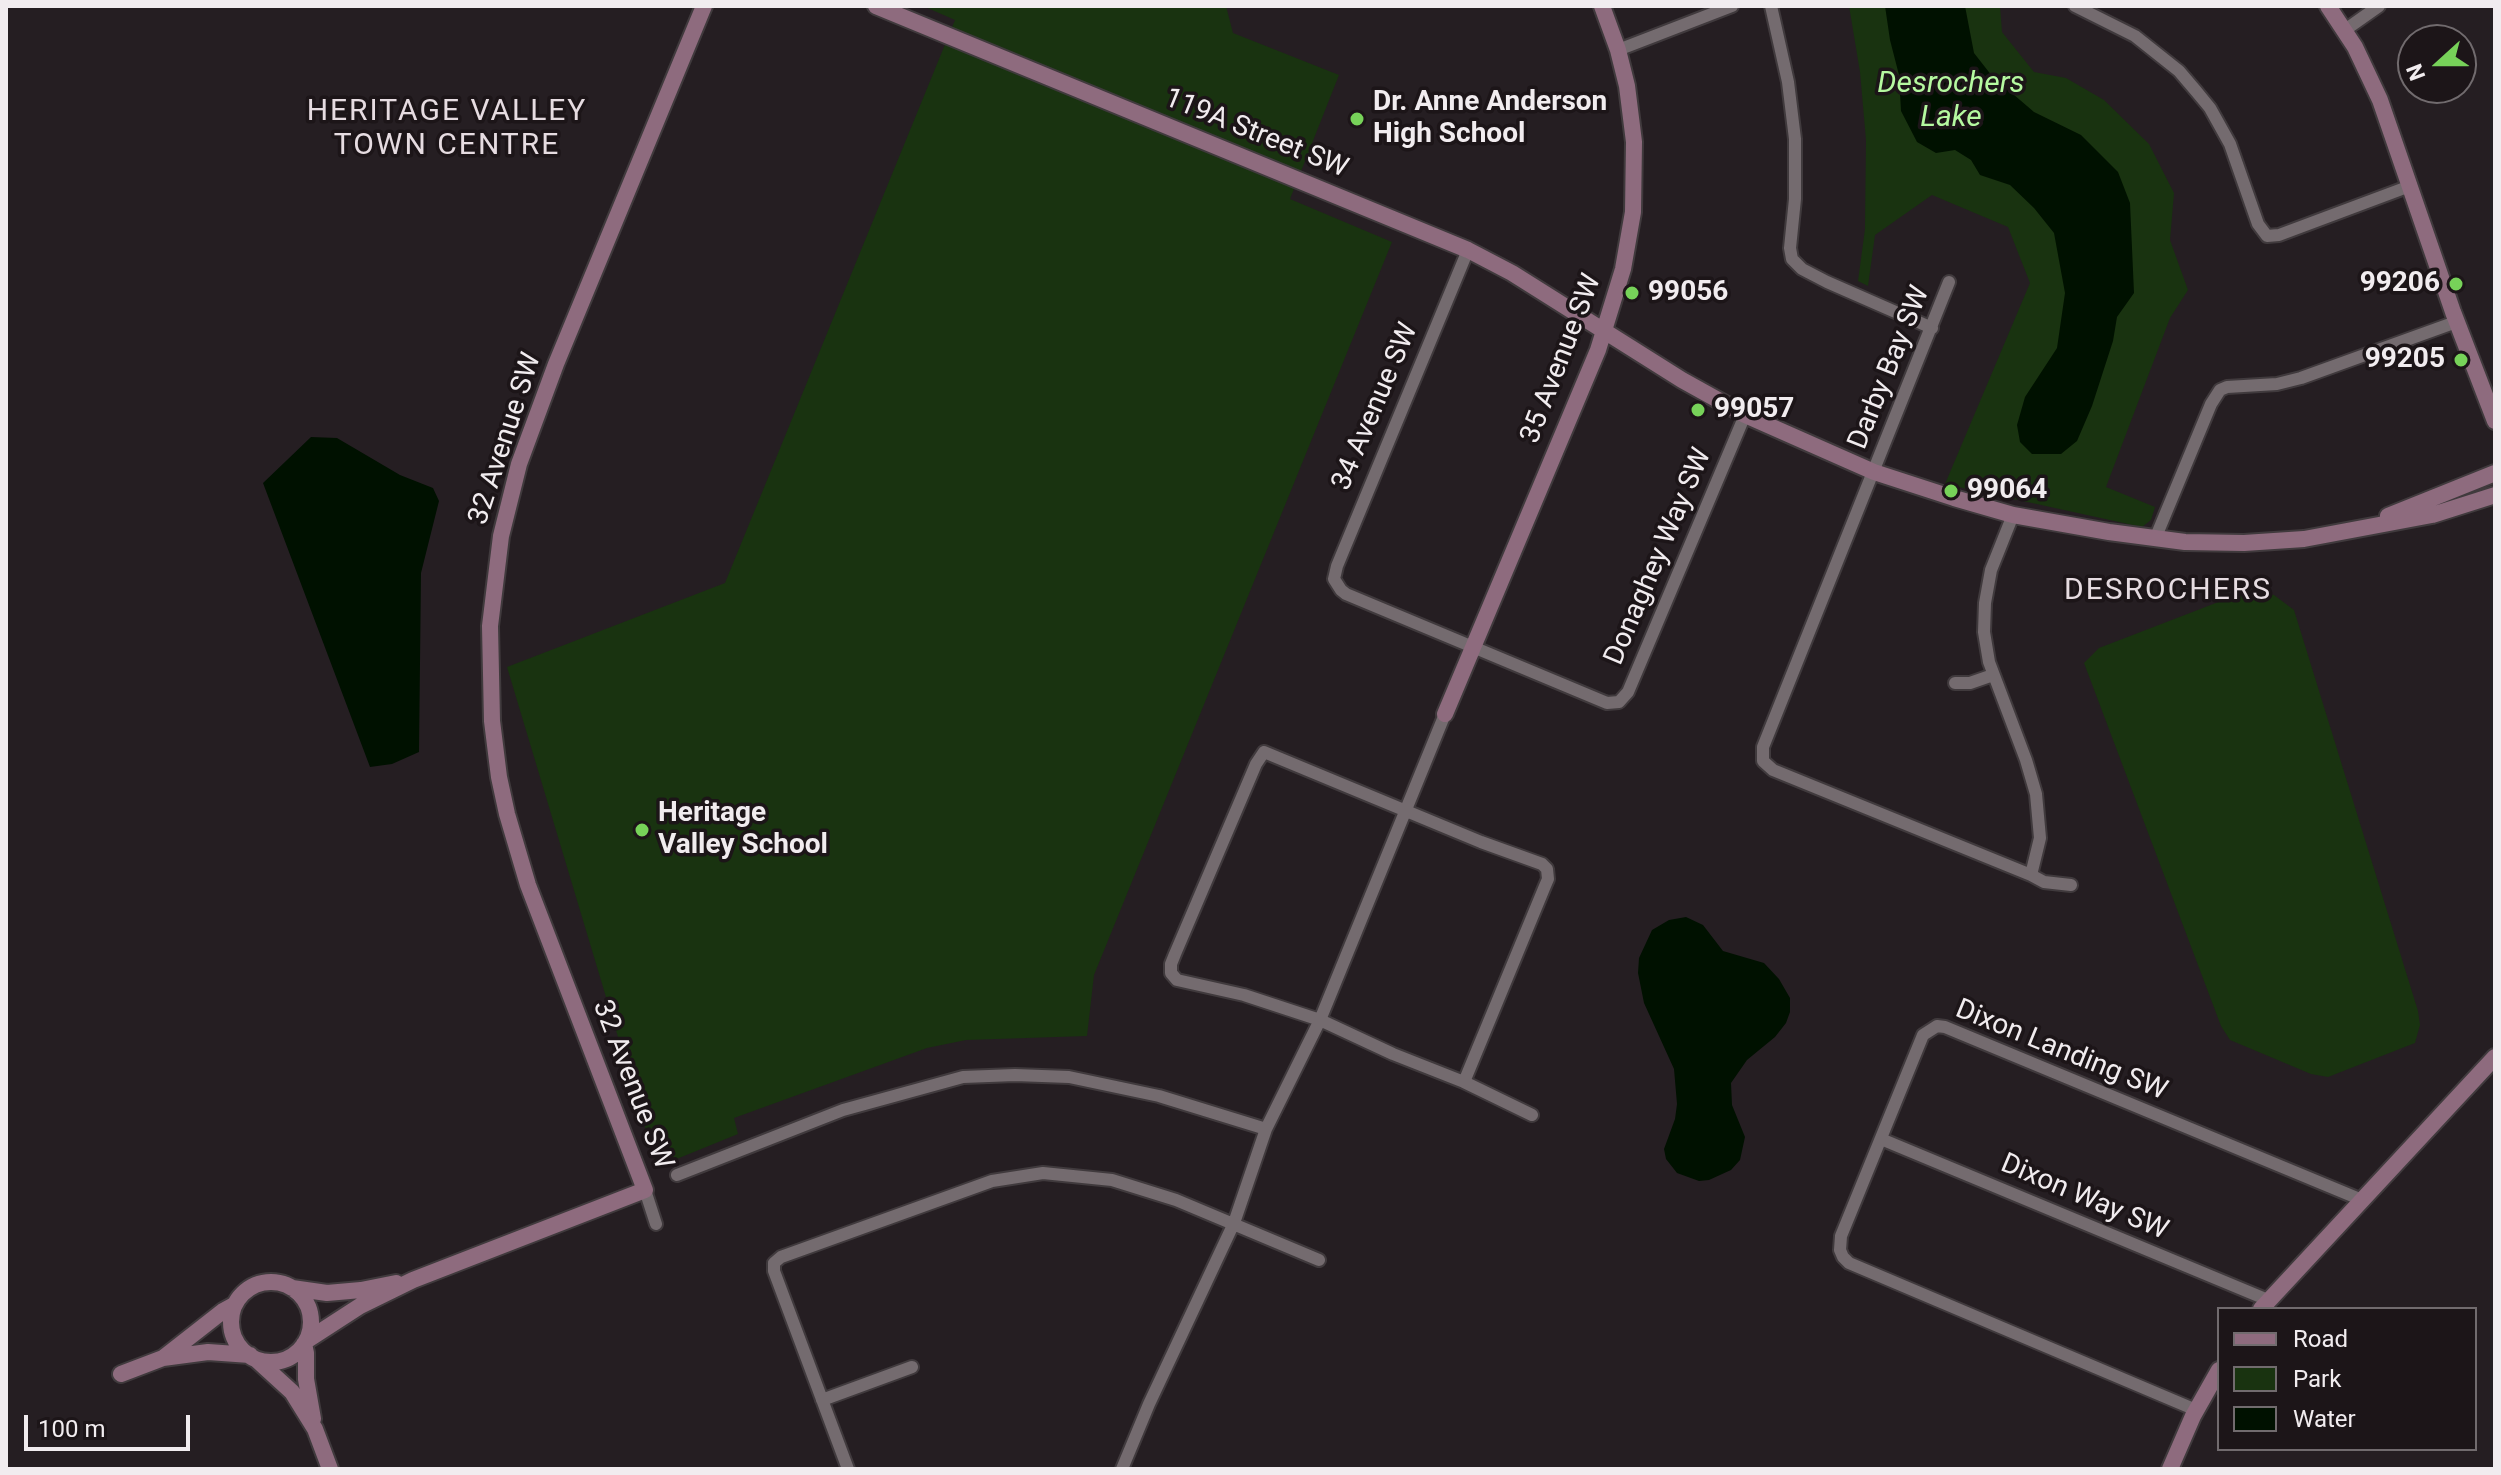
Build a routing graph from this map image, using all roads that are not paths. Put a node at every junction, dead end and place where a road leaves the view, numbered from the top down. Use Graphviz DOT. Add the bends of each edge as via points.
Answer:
graph roads {
  1 [pos="704,6"];
  2 [pos="876,6"];
  3 [pos="1602,6"];
  4 [pos="1732,6"];
  5 [pos="1771,6"];
  6 [pos="2075,6"];
  7 [pos="2328,6"];
  8 [pos="2379,6"];
  9 [pos="2345,30"];
  10 [pos="1618,50"];
  11 [pos="2410,186"];
  12 [pos="1468,250"];
  13 [pos="1949,282"];
  14 [pos="2456,322"];
  15 [pos="1932,328"];
  16 [pos="1604,332"];
  17 [pos="2488,384"];
  18 [pos="1745,415"];
  19 [pos="2495,421"];
  20 [pos="1874,472"];
  21 [pos="2495,473"];
  22 [pos="2495,495"];
  23 [pos="2013,515"];
  24 [pos="2364,527"];
  25 [pos="2155,539"];
  26 [pos="1474,647"];
  27 [pos="1993,675"];
  28 [pos="1955,683"];
  29 [pos="1445,714"];
  30 [pos="1405,810"];
  31 [pos="2031,875"];
  32 [pos="2071,885"];
  33 [pos="1320,1020"];
  34 [pos="2495,1057"];
  35 [pos="1464,1082"];
  36 [pos="1532,1115"];
  37 [pos="1266,1129"];
  38 [pos="1881,1139"];
  39 [pos="677,1175"];
  40 [pos="645,1190"];
  41 [pos="2362,1200"];
  42 [pos="1234,1223"];
  43 [pos="656,1224"];
  44 [pos="1319,1260"];
  45 [pos="413,1280"];
  46 [pos="290,1287"];
  47 [pos="234,1305"];
  48 [pos="2265,1305"];
  49 [pos="305,1342"];
  50 [pos="253,1357"];
  51 [pos="163,1358"];
  52 [pos="912,1367"];
  53 [pos="2217,1373"];
  54 [pos="121,1374"];
  55 [pos="822,1400"];
  56 [pos="2196,1410"];
  57 [pos="315,1429"];
  58 [pos="330,1469"];
  59 [pos="848,1469"];
  60 [pos="1122,1469"];
  61 [pos="2170,1469"];
  1 -- 40 [label="street, 32 Avenue SW" via="519,464 499,547 490,626 492,721 510,826"];
  2 -- 12 [label="street, 119A Street SW"];
  3 -- 10 [label="street, 35 Avenue SW"];
  4 -- 10 [label="street"];
  5 -- 15 [label="street" via="1795,139 1792,259 1827,282"];
  6 -- 11 [label="street" via="2135,36 2196,91 2230,144 2267,236"];
  7 -- 9 [label="street"];
  8 -- 9 [label="street"];
  9 -- 11 [label="street" via="2380,100"];
  10 -- 16 [label="street, 35 Avenue SW" via="1634,142 1634,201 1623,269"];
  11 -- 14 [label="street"];
  12 -- 16 [label="street, 119A Street SW"];
  12 -- 26 [label="street, 34 Avenue SW" via="1334,579 1346,594"];
  13 -- 15 [label="street, Darby Bay SW"];
  14 -- 17 [label="street"];
  14 -- 25 [label="street" via="2301,378 2220,390"];
  15 -- 20 [label="street, Darby Bay SW"];
  16 -- 18 [label="street, 119A Street SW"];
  16 -- 26 [label="street, 35 Avenue SW"];
  17 -- 19 [label="street"];
  18 -- 20 [label="street, 119A Street SW"];
  18 -- 26 [label="street, Donaghey Way SW" via="1624,698 1607,703"];
  20 -- 23 [label="street, 119A Street SW"];
  20 -- 31 [label="street, Darby Bay SW" via="1763,747 1763,761 1773,770"];
  21 -- 24 [label="street"];
  22 -- 24 [label="street" via="2432,515"];
  23 -- 25 [label="street, 119A Street SW"];
  23 -- 27 [label="street" via="1991,570 1985,603"];
  24 -- 25 [label="street, 119A Street SW" via="2274,542"];
  26 -- 29 [label="street, 35 Avenue SW"];
  27 -- 28 [label="street"];
  27 -- 31 [label="street" via="2036,794 2040,838"];
  29 -- 30 [label="street"];
  30 -- 33 [label="street"];
  30 -- 33 [label="street" via="1264,752 1171,964 1177,980"];
  30 -- 35 [label="street" via="1547,869 1548,879"];
  31 -- 32 [label="street"];
  33 -- 35 [label="street"];
  33 -- 37 [label="street"];
  34 -- 41 [label="street"];
  35 -- 36 [label="street"];
  37 -- 39 [label="street" via="1159,1096 1069,1077 963,1077 843,1110"];
  37 -- 42 [label="street"];
  38 -- 41 [label="street, Dixon Landing SW" via="1923,1035 1945,1027"];
  38 -- 48 [label="street, Dixon Way SW"];
  38 -- 56 [label="street, Dixon Landing SW" via="1839,1243 1849,1263"];
  40 -- 43 [label="street, 32 Avenue SW"];
  40 -- 45 [label="street"];
  41 -- 48 [label="street"];
  42 -- 44 [label="street"];
  42 -- 55 [label="street" via="1112,1180 1043,1173 992,1181 781,1257 774,1271"];
  42 -- 60 [label="street"];
  45 -- 46 [label="street" via="327,1293"];
  45 -- 49 [label="street"];
  46 -- 47 [label="street" via="258,1284"];
  46 -- 49 [label="street" via="307,1305 310,1329"];
  47 -- 50 [label="street" via="233,1333"];
  47 -- 51 [label="street"];
  49 -- 50 [label="street" via="288,1358"];
  49 -- 57 [label="street"];
  50 -- 51 [label="street" via="208,1352"];
  50 -- 57 [label="street" via="285,1384"];
  51 -- 54 [label="street"];
  52 -- 55 [label="street"];
  53 -- 56 [label="street"];
  55 -- 59 [label="street"];
  56 -- 61 [label="street"];
  57 -- 58 [label="street"];
}
